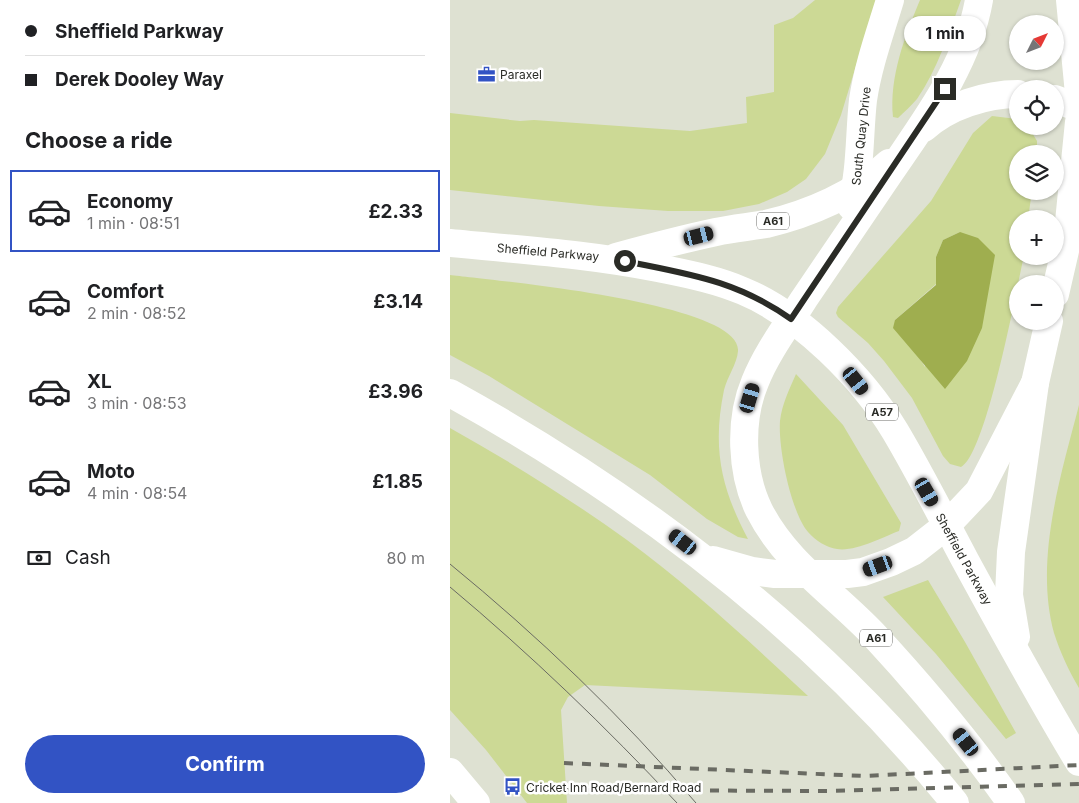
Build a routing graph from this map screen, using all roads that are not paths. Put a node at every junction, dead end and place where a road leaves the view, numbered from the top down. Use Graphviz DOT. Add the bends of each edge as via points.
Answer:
graph roads {
  1 [pos="890,0"];
  2 [pos="980,0"];
  3 [pos="1070,0"];
  4 [pos="1079,94"];
  5 [pos="1009,95"];
  6 [pos="1064,102"];
  7 [pos="1079,108"];
  8 [pos="1079,122"];
  9 [pos="915,136"];
  10 [pos="856,187"];
  11 [pos="450,243"];
  12 [pos="609,258"];
  13 [pos="1070,258"];
  14 [pos="824,270"];
  15 [pos="1063,275"];
  16 [pos="791,319"];
  17 [pos="1047,330"];
  18 [pos="1035,383"];
  19 [pos="450,392"];
  20 [pos="946,526"];
  21 [pos="694,550"];
  22 [pos="808,574"];
  23 [pos="1030,679"];
  24 [pos="1079,762"];
  25 [pos="450,772"];
  26 [pos="476,803"];
  27 [pos="955,803"];
  28 [pos="1011,803"];
  1 -- 10 [label="main road, South Quay Drive" via="863,99"];
  2 -- 9 [label="main road, A61" via="957,65"];
  3 -- 4 [label="main road"];
  5 -- 9 [label="main road, A61" via="958,106"];
  6 -- 7 [label="main road"];
  8 -- 13 [label="main road" via="1066,242"];
  9 -- 10 [label="main road, A61" via="883,168"];
  9 -- 14 [label="main road, A61"];
  10 -- 12 [label="main road, A61" via="830,202 766,224 717,232"];
  10 -- 14 [label="main road, South Quay Drive" via="843,231"];
  11 -- 12 [label="main road, Sheffield Parkway / A61"];
  12 -- 16 [label="main road, Sheffield Parkway / A57" via="710,278 745,292"];
  13 -- 15 [label="main road"];
  14 -- 16 [label="main road, A61"];
  16 -- 20 [label="main road, Sheffield Parkway / A57" via="820,342 880,410"];
  16 -- 22 [label="main road, A61" via="754,384 745,425 745,460 759,509 782,544"];
  17 -- 18 [label="main road"];
  18 -- 20 [label="main road" via="979,491"];
  18 -- 23 [label="main road" via="1011,552 1009,588 1012,620"];
  19 -- 21 [label="main road" via="598,481"];
  20 -- 22 [label="main road" via="914,551 863,572"];
  20 -- 23 [label="main road, Sheffield Parkway / A57"];
  21 -- 22 [label="main road" via="712,560 752,571"];
  21 -- 27 [label="main road" via="769,612 858,694 921,761"];
  22 -- 28 [label="main road, A61" via="871,633 938,707"];
  23 -- 24 [label="main road, Sheffield Parkway / A57"];
  25 -- 26 [label="main road"];
}
